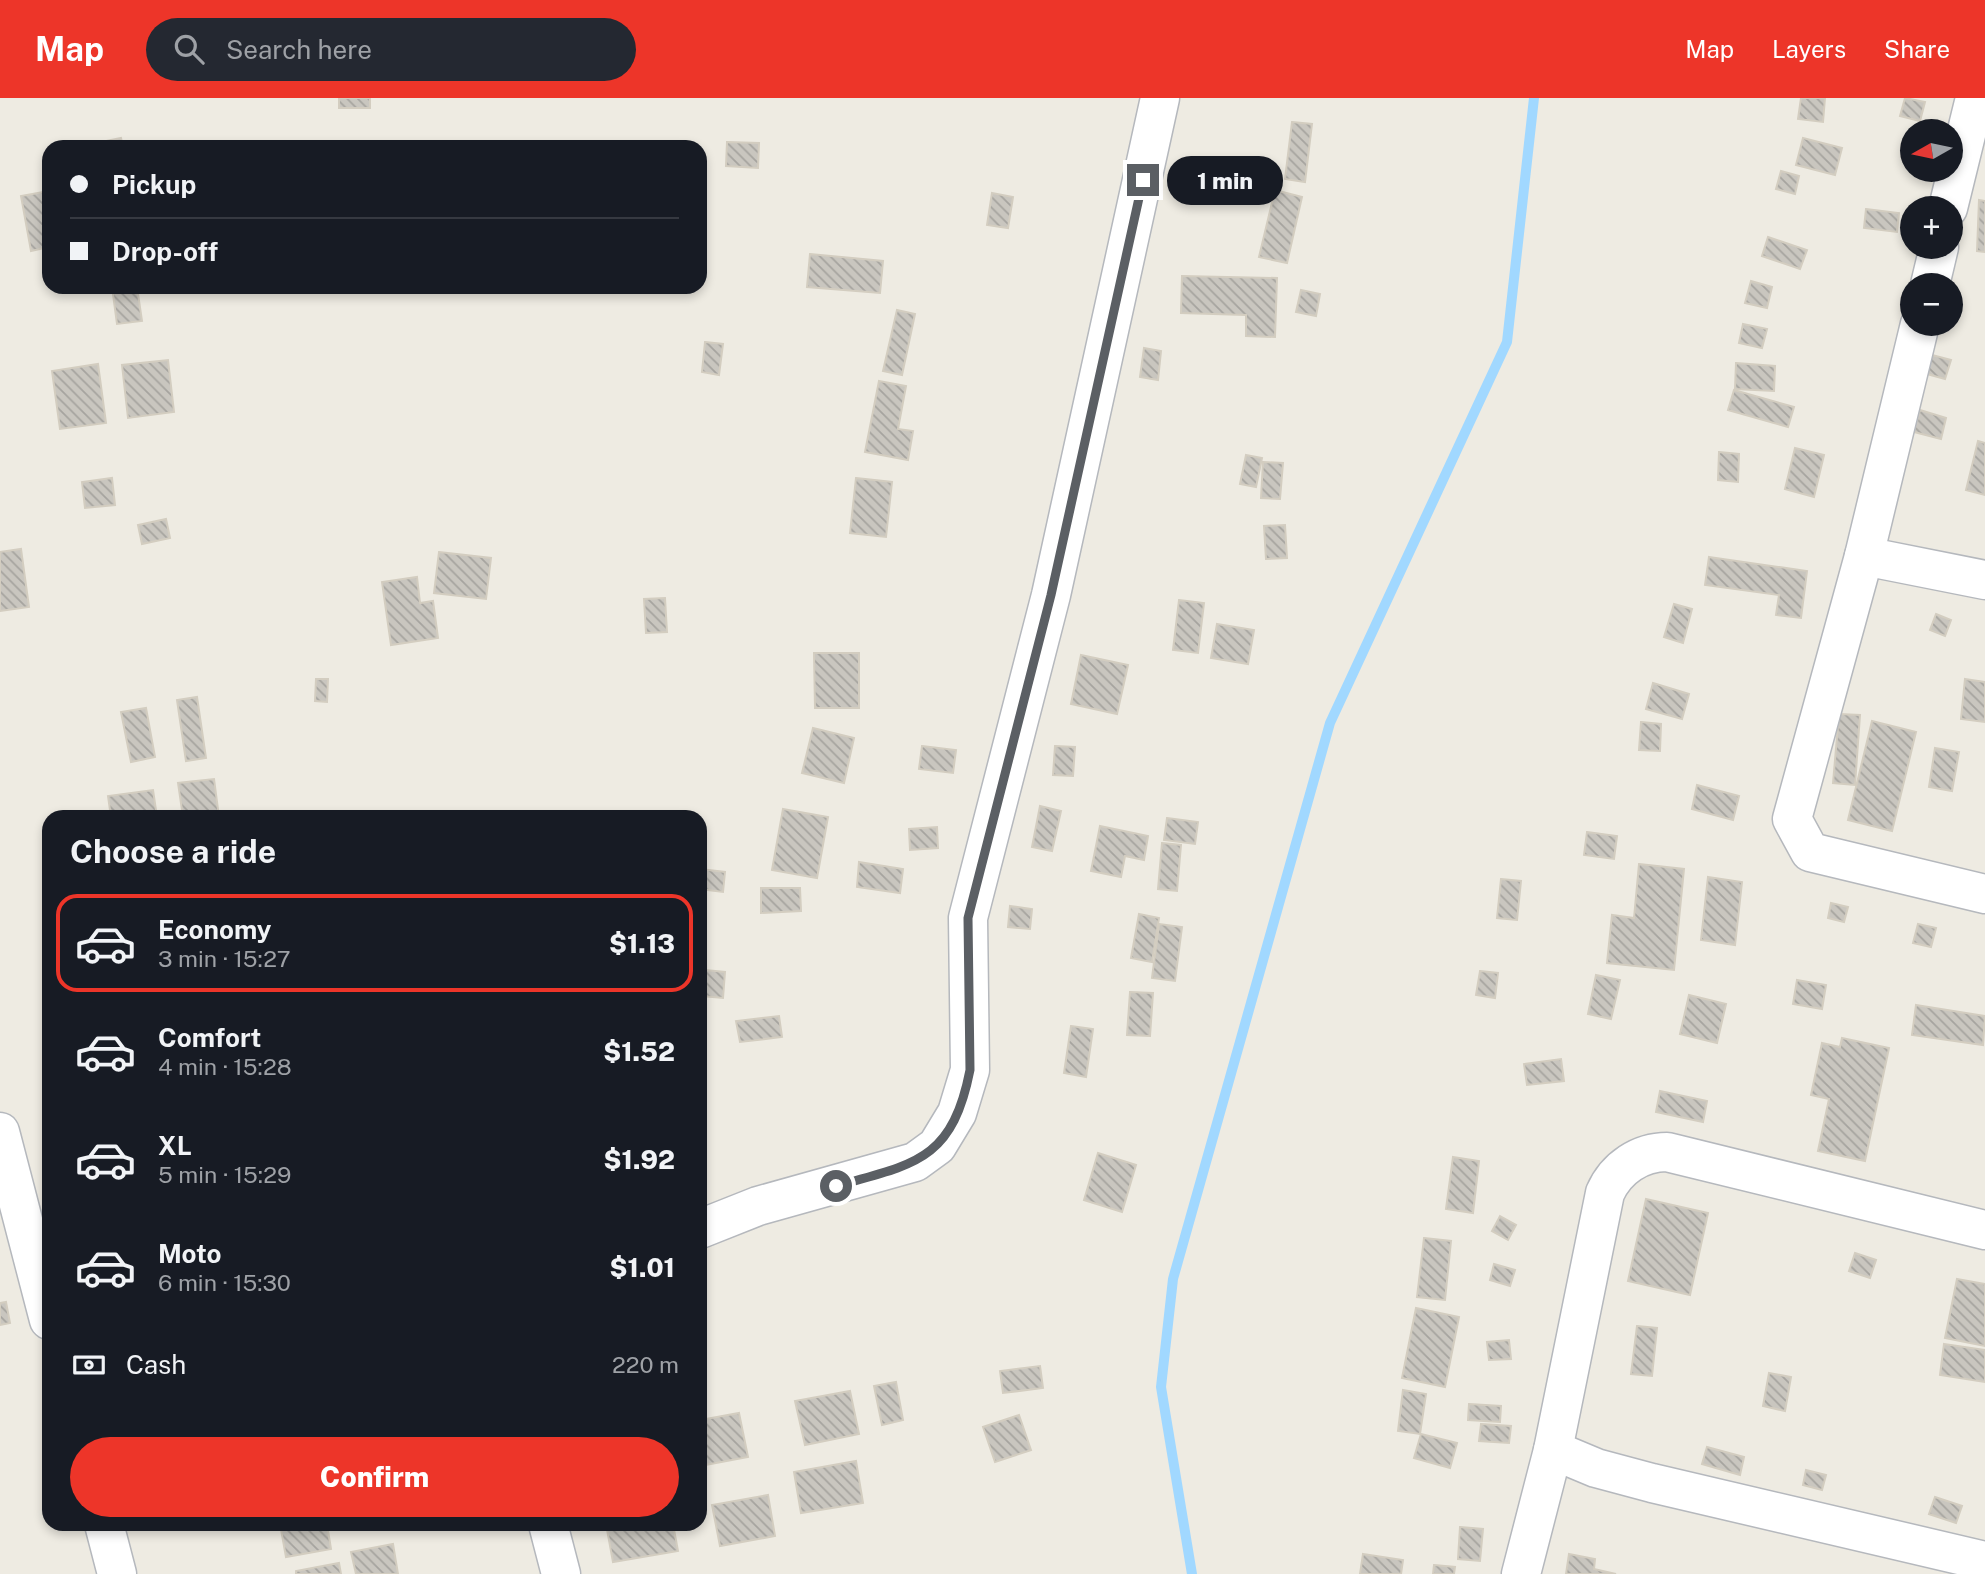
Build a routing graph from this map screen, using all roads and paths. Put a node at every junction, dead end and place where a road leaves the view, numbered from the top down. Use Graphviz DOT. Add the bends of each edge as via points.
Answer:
graph roads {
  1 [pos="1160,98"];
  2 [pos="1975,98"];
  3 [pos="1951,196"];
  4 [pos="1917,336"];
  5 [pos="1864,556"];
  6 [pos="1985,580"];
  7 [pos="1985,894"];
  8 [pos="0,1132"];
  9 [pos="707,1226"];
  10 [pos="1985,1230"];
  11 [pos="42,1293"];
  12 [pos="1553,1450"];
  13 [pos="106,1531"];
  14 [pos="550,1531"];
  15 [pos="1985,1561"];
  16 [pos="117,1574"];
  17 [pos="561,1574"];
  18 [pos="1521,1574"];
  1 -- 9 [label="street" via="1051,595 968,918 970,1070 966,1091 947,1132 924,1158 889,1172 758,1206"];
  2 -- 3 [label="street"];
  4 -- 5 [label="street"];
  5 -- 6 [label="street"];
  5 -- 7 [label="street" via="1792,819 1810,852"];
  8 -- 11 [label="street"];
  10 -- 12 [label="street" via="1667,1152 1635,1160 1611,1180 1605,1193"];
  12 -- 15 [label="street" via="1652,1483"];
  12 -- 18 [label="street"];
  13 -- 16 [label="street"];
  14 -- 17 [label="street"];
}
